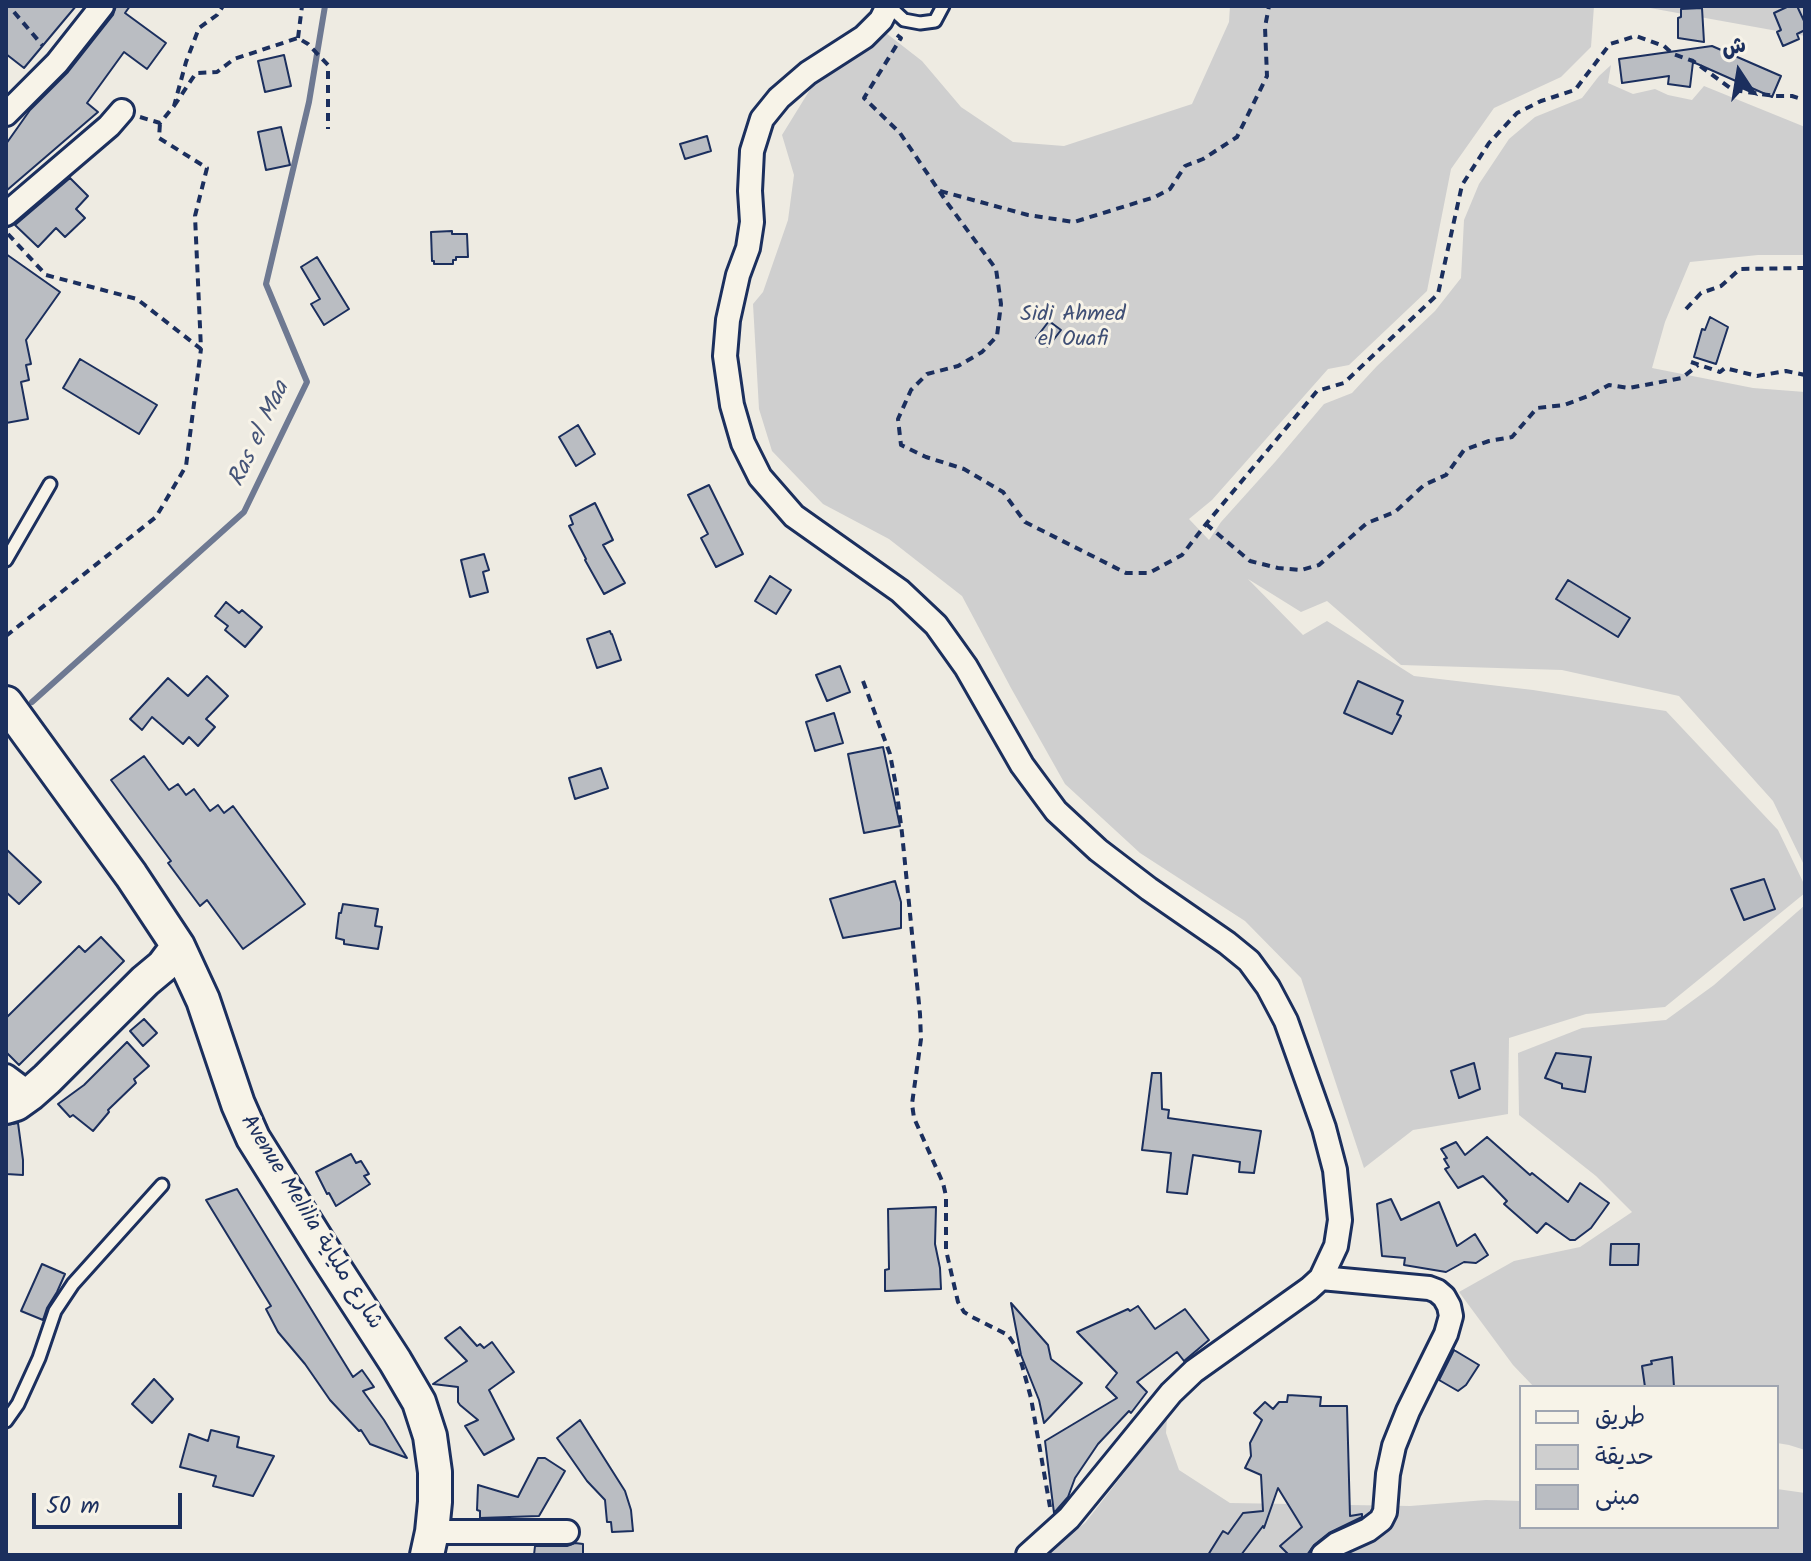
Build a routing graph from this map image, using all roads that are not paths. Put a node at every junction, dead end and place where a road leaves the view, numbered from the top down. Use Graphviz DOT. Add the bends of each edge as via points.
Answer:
graph roads {
  1 [pos="102,6"];
  2 [pos="888,6"];
  3 [pos="943,6"];
  4 [pos="122,111"];
  5 [pos="6,114"];
  6 [pos="6,214"];
  7 [pos="50,484"];
  8 [pos="6,560"];
  9 [pos="6,703"];
  10 [pos="178,946"];
  11 [pos="14,1093"];
  12 [pos="162,1185"];
  13 [pos="1321,1278"];
  14 [pos="6,1421"];
  15 [pos="567,1532"];
  16 [pos="430,1544"];
  17 [pos="1028,1555"];
  18 [pos="1323,1555"];
  1 -- 5 [label="street" via="57,63"];
  2 -- 3 [label="lane" via="904,20 920,23 935,21"];
  2 -- 13 [label="street" via="864,37 808,73 762,119 752,151 748,248 728,320 725,356 743,443 760,477 794,516 900,591 936,625 1056,811 1098,850 1249,961 1268,987 1286,1021 1335,1170 1340,1220 1336,1246"];
  4 -- 6 [label="street"];
  7 -- 8 [label="lane"];
  9 -- 10 [label="street, Avenue Melilia شارع ملياية"];
  10 -- 11 [label="street" via="47,1079"];
  10 -- 16 [label="street, Avenue Melilia شارع ملياية" via="253,1138 419,1402 435,1472"];
  12 -- 14 [label="lane" via="55,1311 39,1358"];
  13 -- 17 [label="street" via="1194,1371 1069,1518"];
  13 -- 18 [label="street" via="1429,1288 1444,1297 1451,1316 1394,1446 1381,1520"];
  15 -- 16 [label="street"];
}
